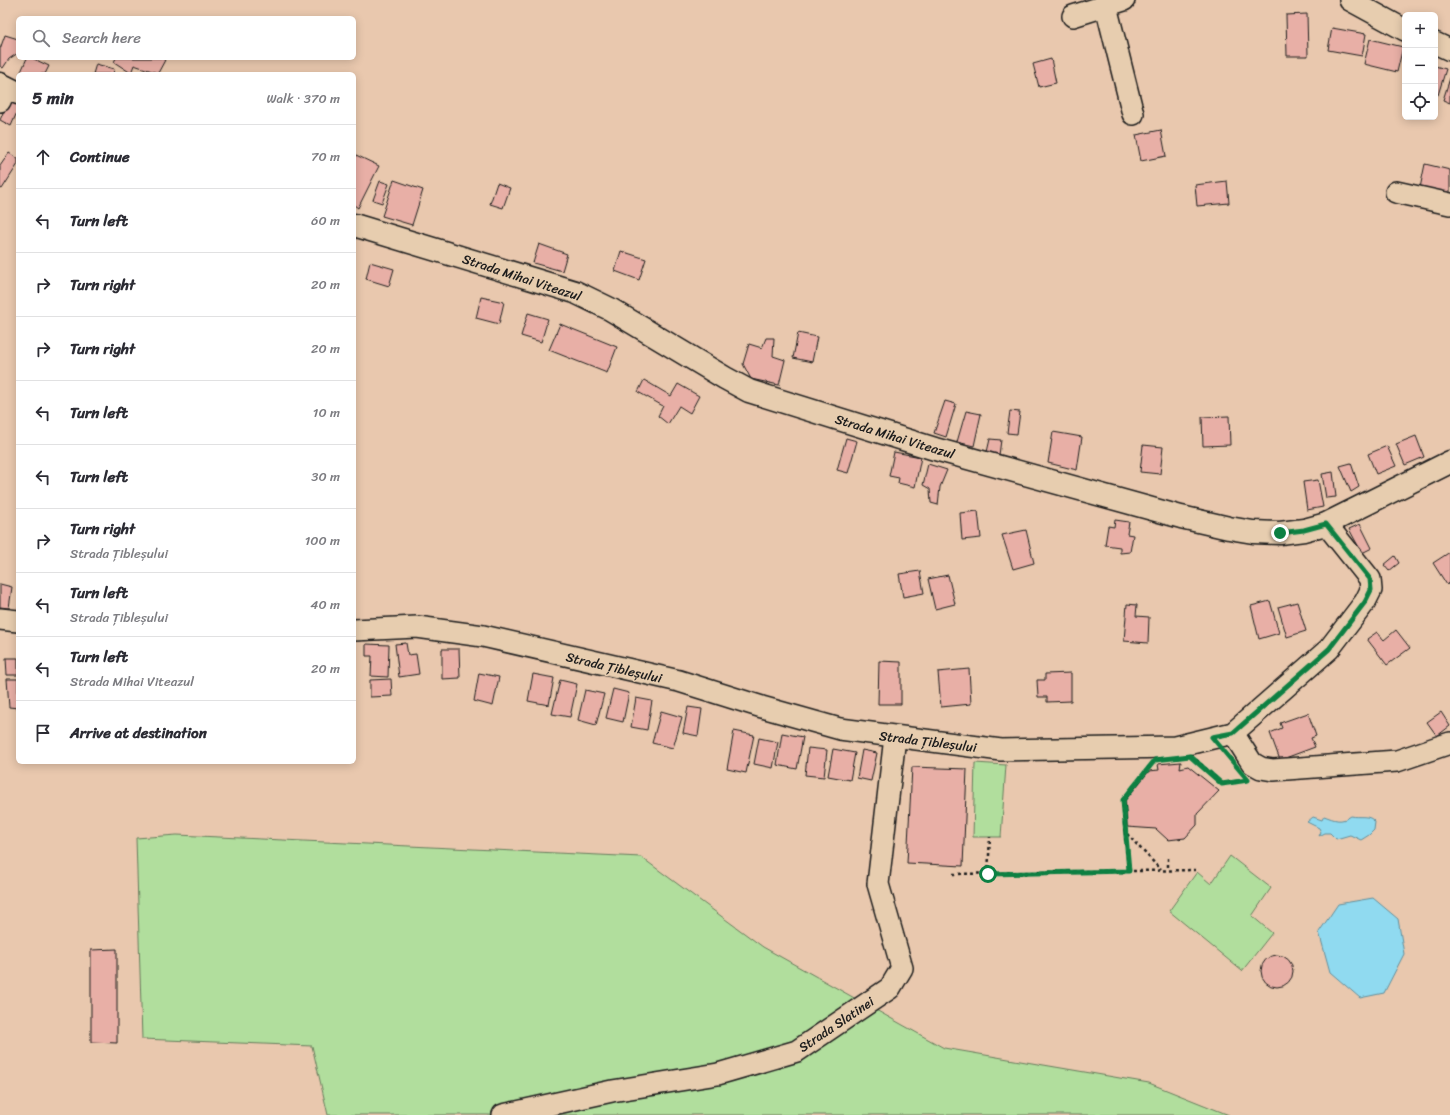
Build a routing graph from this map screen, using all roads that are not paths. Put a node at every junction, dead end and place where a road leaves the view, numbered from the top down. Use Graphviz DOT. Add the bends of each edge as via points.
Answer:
graph roads {
  1 [pos="1350,0"];
  2 [pos="1115,3"];
  3 [pos="1073,16"];
  4 [pos="1402,28"];
  5 [pos="1438,45"];
  6 [pos="1450,50"];
  7 [pos="1133,114"];
  8 [pos="1396,192"];
  9 [pos="1450,204"];
  10 [pos="356,226"];
  11 [pos="1450,462"];
  12 [pos="1326,524"];
  13 [pos="0,619"];
  14 [pos="16,620"];
  15 [pos="356,630"];
  16 [pos="1233,733"];
  17 [pos="895,737"];
  18 [pos="1450,743"];
  19 [pos="503,1115"];
  1 -- 4 [label="street"];
  2 -- 3 [label="street"];
  2 -- 7 [label="street"];
  5 -- 6 [label="street"];
  8 -- 9 [label="street"];
  10 -- 12 [label="main road, Strada Mihai Viteazul" via="575,292 610,309 749,391 927,446 1228,528 1280,533"];
  11 -- 12 [label="main road, Strada Mihai Viteazul"];
  12 -- 16 [label="street, Strada Țibleșului" via="1370,579 1371,590 1365,602 1329,649"];
  13 -- 14 [label="street"];
  15 -- 17 [label="street, Strada Țibleșului" via="417,627 483,636 679,681 840,730"];
  16 -- 17 [label="street, Strada Țibleșului" via="1175,747 1001,750"];
  16 -- 18 [label="street" via="1252,763 1273,770 1397,761"];
  17 -- 19 [label="street, Strada Slatinei" via="878,884 902,968 890,988 798,1051 718,1074 612,1091"];
}
